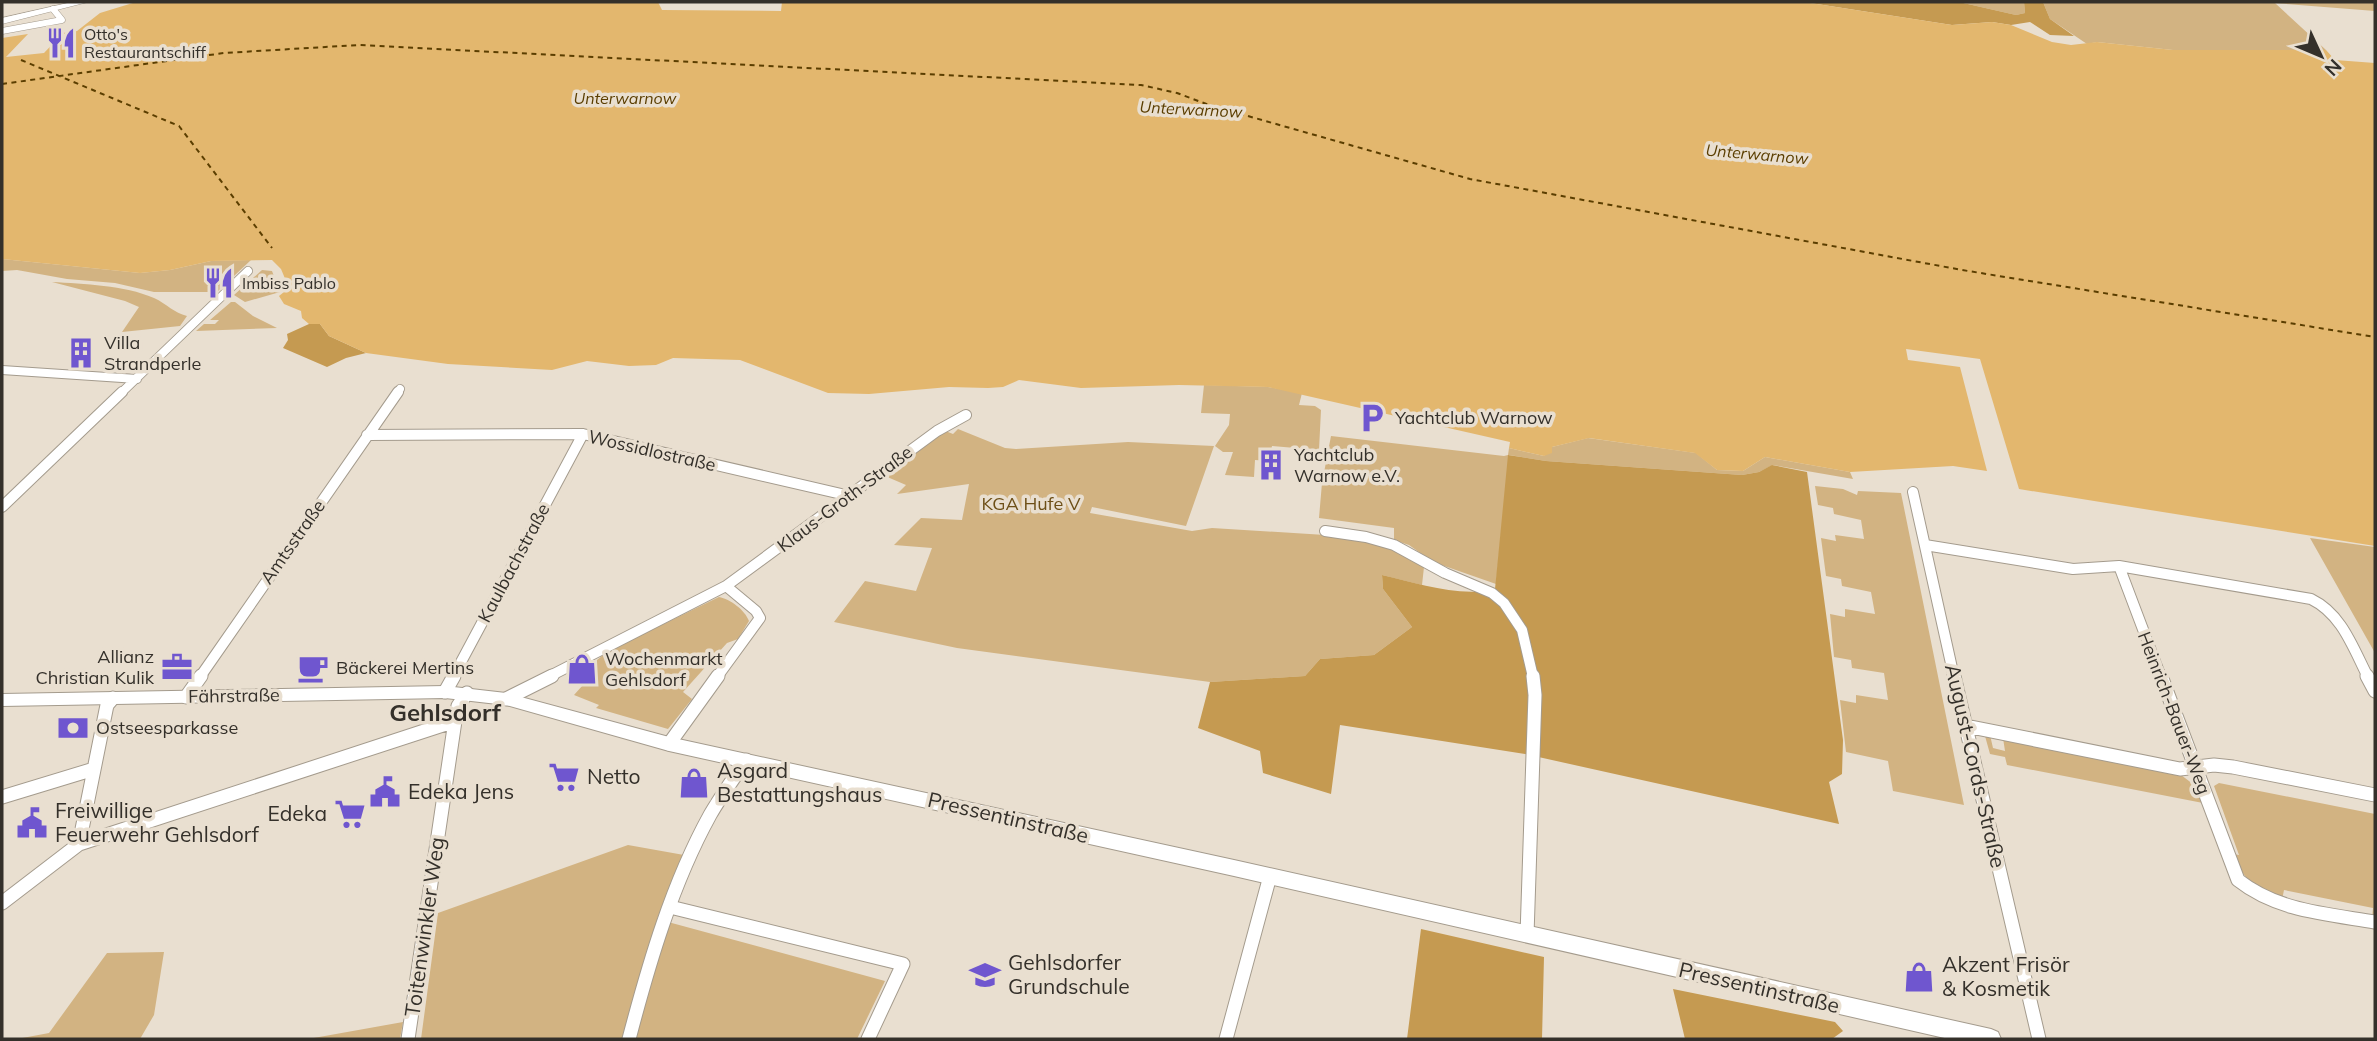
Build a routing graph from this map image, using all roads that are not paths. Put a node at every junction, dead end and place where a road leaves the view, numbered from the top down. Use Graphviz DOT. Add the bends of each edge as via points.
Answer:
graph roads {
  1 [pos="67,2"];
  2 [pos="83,2"];
  3 [pos="53,6"];
  4 [pos="2,19"];
  5 [pos="2,31"];
  6 [pos="248,271"];
  7 [pos="2,370"];
  8 [pos="137,379"];
  9 [pos="400,389"];
  10 [pos="966,415"];
  11 [pos="583,434"];
  12 [pos="367,436"];
  13 [pos="1913,492"];
  14 [pos="850,496"];
  15 [pos="2,507"];
  16 [pos="1325,531"];
  17 [pos="1925,545"];
  18 [pos="2119,566"];
  19 [pos="726,586"];
  20 [pos="2375,691"];
  21 [pos="444,692"];
  22 [pos="467,693"];
  23 [pos="187,697"];
  24 [pos="113,698"];
  25 [pos="506,699"];
  26 [pos="2,700"];
  27 [pos="455,721"];
  28 [pos="1966,726"];
  29 [pos="669,744"];
  30 [pos="746,760"];
  31 [pos="2194,768"];
  32 [pos="94,769"];
  33 [pos="2375,795"];
  34 [pos="2,797"];
  35 [pos="79,844"];
  36 [pos="1270,876"];
  37 [pos="2,903"];
  38 [pos="670,906"];
  39 [pos="2375,922"];
  40 [pos="1527,935"];
  41 [pos="408,1039"];
  42 [pos="629,1039"];
  43 [pos="868,1039"];
  44 [pos="1226,1039"];
  45 [pos="1991,1039"];
  46 [pos="2039,1039"];
  1 -- 3 [label="main road"];
  2 -- 3 [label="main road"];
  3 -- 4 [label="main road"];
  3 -- 5 [label="street" via="62,20"];
  6 -- 8 [label="street"];
  7 -- 8 [label="street"];
  8 -- 15 [label="street"];
  9 -- 12 [label="street, Amtsstraße"];
  10 -- 14 [label="street, Klaus-Groth-Straße"];
  11 -- 12 [label="street, Wossidlostraße"];
  11 -- 14 [label="street, Wossidlostraße"];
  11 -- 21 [label="street, Kaulbachstraße"];
  12 -- 23 [label="street, Amtsstraße"];
  13 -- 17 [label="street, August-Cords-Straße"];
  14 -- 19 [label="street, Klaus-Groth-Straße"];
  16 -- 40 [label="street" via="1379,539 1482,587 1501,598 1522,630 1535,695"];
  17 -- 18 [label="street" via="2073,569"];
  17 -- 28 [label="street, August-Cords-Straße"];
  18 -- 20 [label="street" via="2311,599 2326,606 2336,616"];
  18 -- 31 [label="street, Heinrich-Bauer-Weg"];
  19 -- 25 [label="street, Klaus-Groth-Straße"];
  19 -- 29 [label="street" via="760,618"];
  21 -- 22 [label="street, Fährstraße"];
  21 -- 23 [label="street, Fährstraße"];
  22 -- 25 [label="street, Pressentinstraße"];
  22 -- 27 [label="street, Toitenwinkler Weg"];
  23 -- 24 [label="street, Fährstraße"];
  24 -- 26 [label="street, Fährstraße"];
  24 -- 32 [label="street" via="107,705"];
  25 -- 29 [label="street, Pressentinstraße"];
  27 -- 35 [label="street"];
  27 -- 41 [label="street, Toitenwinkler Weg"];
  28 -- 31 [label="street" via="2180,769"];
  28 -- 46 [label="street, August-Cords-Straße"];
  29 -- 30 [label="street, Pressentinstraße"];
  30 -- 36 [label="street, Pressentinstraße"];
  30 -- 38 [label="street" via="707,820"];
  31 -- 33 [label="street" via="2234,767"];
  31 -- 39 [label="street, Heinrich-Bauer-Weg" via="2238,880 2246,887 2269,900"];
  32 -- 34 [label="street"];
  32 -- 35 [label="street"];
  35 -- 37 [label="street"];
  36 -- 40 [label="street, Pressentinstraße"];
  36 -- 44 [label="street"];
  38 -- 42 [label="street"];
  38 -- 43 [label="street" via="902,964"];
  40 -- 45 [label="street, Pressentinstraße"];
}
